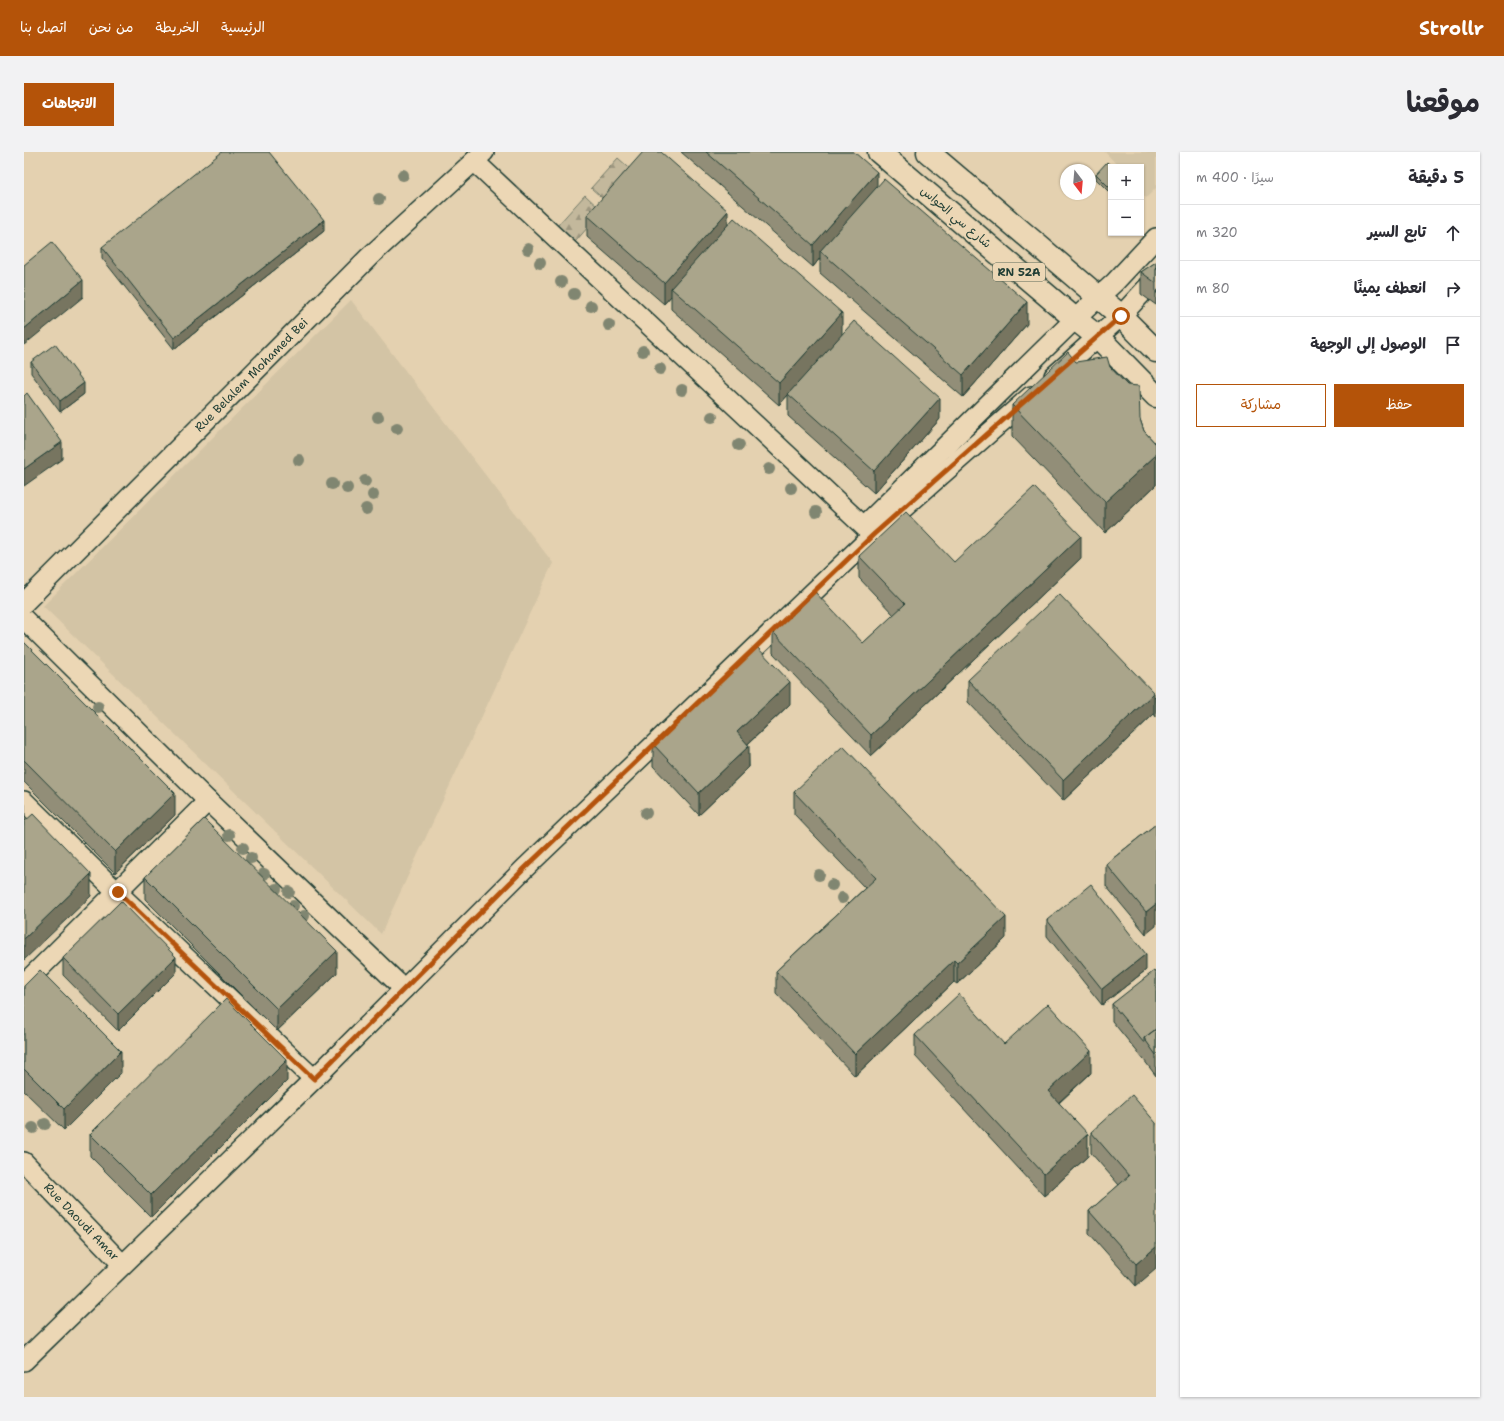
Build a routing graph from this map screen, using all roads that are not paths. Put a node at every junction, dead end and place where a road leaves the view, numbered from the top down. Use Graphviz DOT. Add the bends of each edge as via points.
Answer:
graph roads {
  1 [pos="879,152"];
  2 [pos="928,152"];
  3 [pos="479,157"];
  4 [pos="1156,238"];
  5 [pos="1156,278"];
  6 [pos="1100,297"];
  7 [pos="1121,316"];
  8 [pos="1075,319"];
  9 [pos="1098,337"];
  10 [pos="1156,351"];
  11 [pos="1156,396"];
  12 [pos="868,531"];
  13 [pos="24,603"];
  14 [pos="24,619"];
  15 [pos="24,801"];
  16 [pos="208,801"];
  17 [pos="118,892"];
  18 [pos="24,984"];
  19 [pos="404,989"];
  20 [pos="314,1079"];
  21 [pos="24,1162"];
  22 [pos="122,1264"];
  23 [pos="24,1361"];
  1 -- 8 [label="main road, شارع سي الحواس / RN 52A"];
  2 -- 6 [label="main road, RN 52A"];
  3 -- 12 [label="street"];
  3 -- 13 [label="street, Rue Belalem Mohamed Bei" via="369,257"];
  4 -- 6 [label="street"];
  5 -- 7 [label="street"];
  6 -- 7 [label="main road, RN 52A"];
  6 -- 8 [label="street"];
  7 -- 9 [label="street"];
  7 -- 10 [label="main road, RN 52A"];
  8 -- 9 [label="main road, شارع سي الحواس / RN 52A"];
  8 -- 12 [label="street"];
  9 -- 11 [label="main road, شارع سي الحواس / RN 52A"];
  9 -- 12 [label="street"];
  12 -- 19 [label="street"];
  14 -- 16 [label="street"];
  15 -- 17 [label="street"];
  16 -- 17 [label="street"];
  16 -- 19 [label="street"];
  17 -- 18 [label="street"];
  17 -- 20 [label="street"];
  19 -- 20 [label="street"];
  20 -- 22 [label="street"];
  21 -- 22 [label="street, Rue Daoudi Amar"];
  22 -- 23 [label="street"];
}
